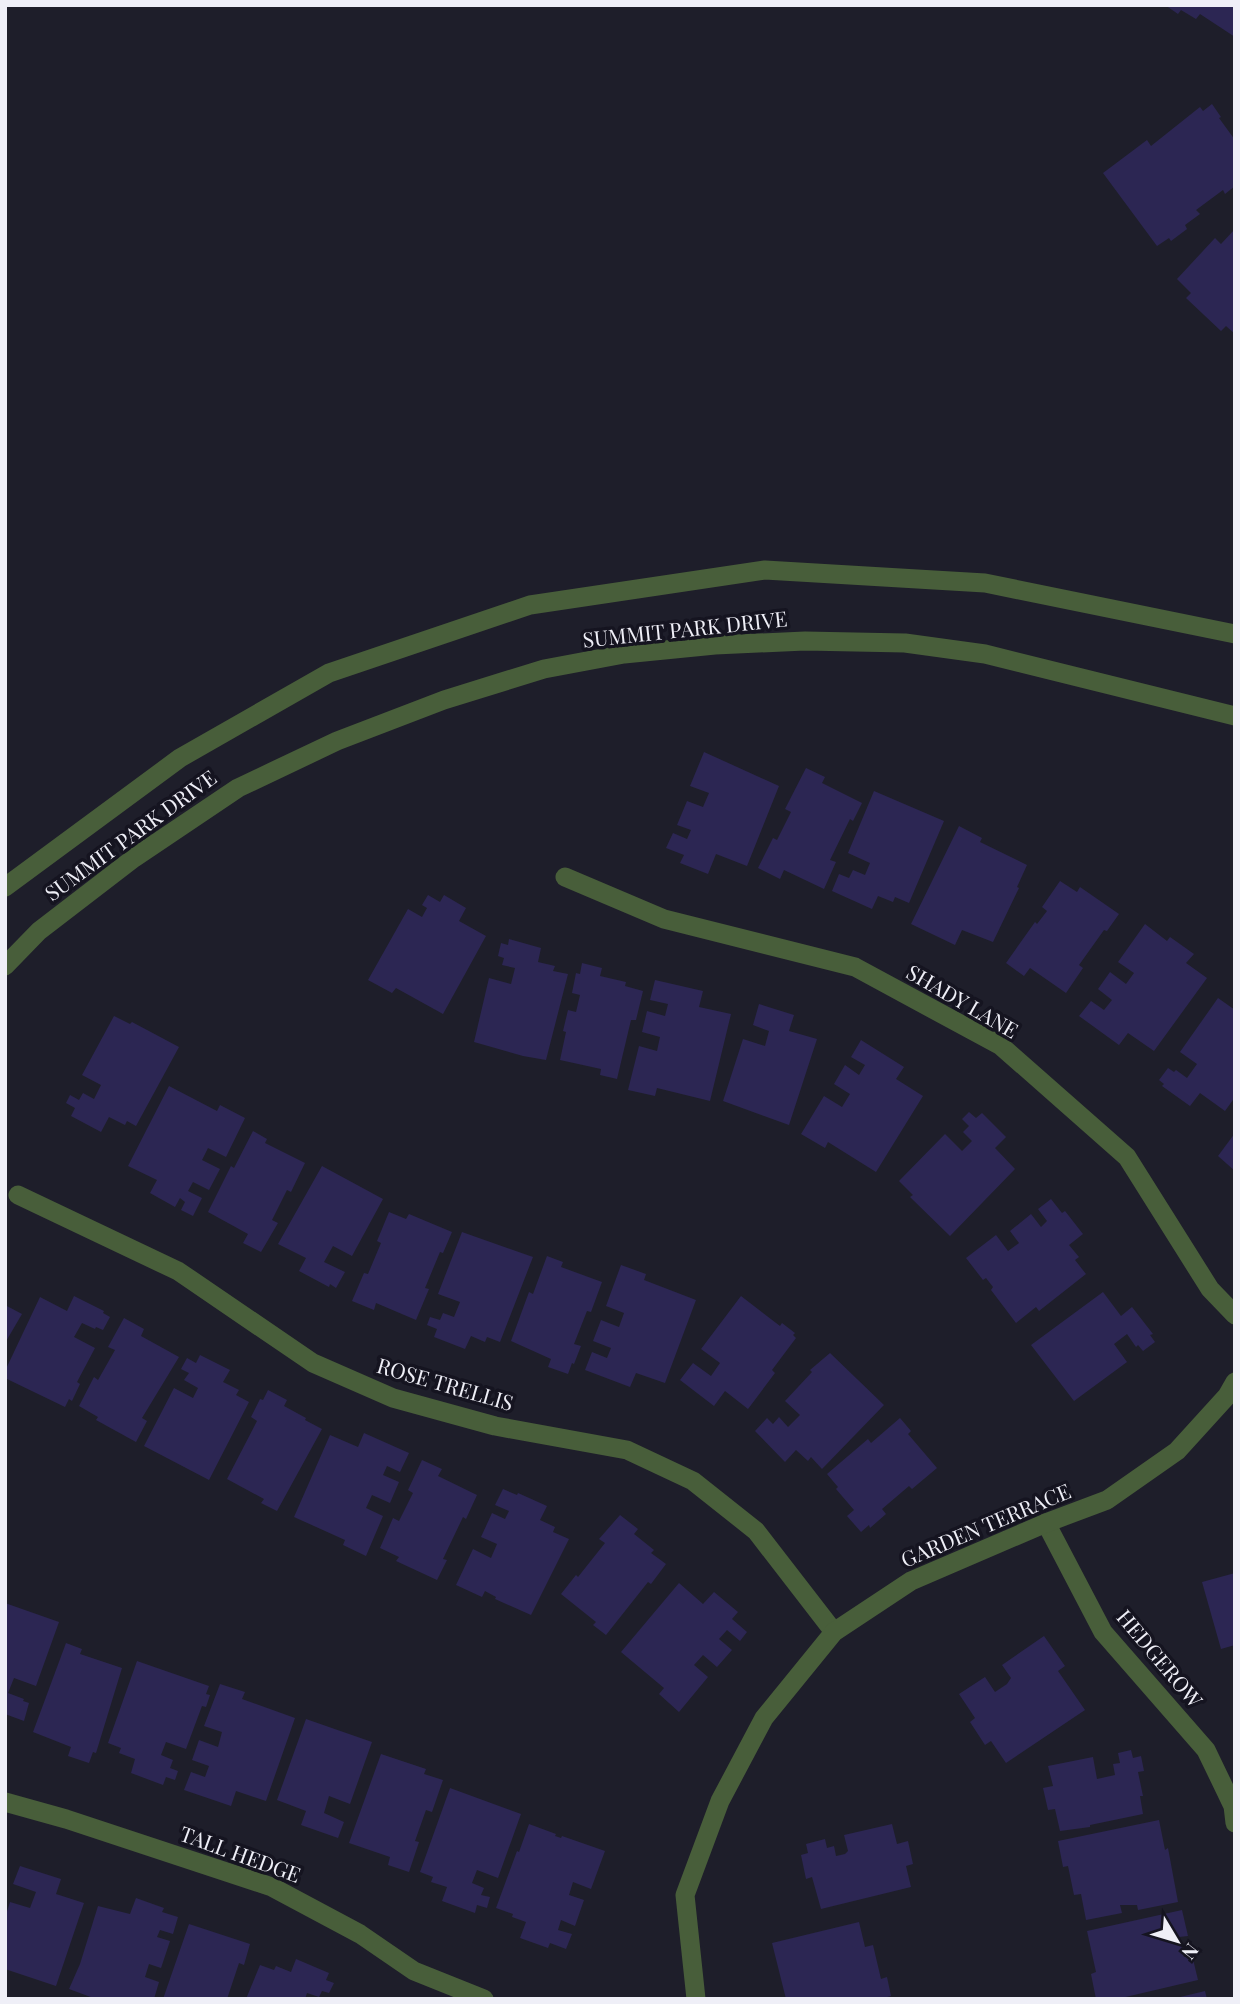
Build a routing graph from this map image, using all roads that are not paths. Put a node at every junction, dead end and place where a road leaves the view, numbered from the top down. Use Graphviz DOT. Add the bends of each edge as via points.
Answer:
graph roads {
  1 [pos="1235,634"];
  2 [pos="1235,716"];
  3 [pos="565,877"];
  4 [pos="5,887"];
  5 [pos="5,966"];
  6 [pos="18,1195"];
  7 [pos="1235,1315"];
  8 [pos="1235,1382"];
  9 [pos="1046,1523"];
  10 [pos="834,1632"];
  11 [pos="5,1802"];
  12 [pos="1235,1824"];
  13 [pos="484,1999"];
  14 [pos="696,1999"];
  1 -- 4 [label="street, SUMMIT PARK DRIVE" via="985,583 765,570 530,605 329,673 180,758"];
  2 -- 5 [label="street, SUMMIT PARK DRIVE" via="985,654 905,643 715,645 624,654 544,669 444,700 337,741 239,788 134,858 39,931"];
  3 -- 7 [label="street, SHADY LANE" via="664,919 855,967 1001,1046 1127,1157 1210,1289"];
  6 -- 10 [label="street, ROSE TRELLIS" via="178,1271 313,1363 393,1398 495,1426 627,1450 693,1481 756,1531"];
  8 -- 9 [label="street, GARDEN TERRACE" via="1177,1451 1107,1500"];
  9 -- 10 [label="street, GARDEN TERRACE" via="911,1581"];
  9 -- 12 [label="street, HEDGEROW" via="1102,1632 1206,1750 1233,1806"];
  10 -- 14 [label="street, GARDEN TERRACE" via="764,1718 720,1801 685,1895"];
  11 -- 13 [label="street, TALL HEDGE" via="272,1887 360,1934 414,1971"];
}
